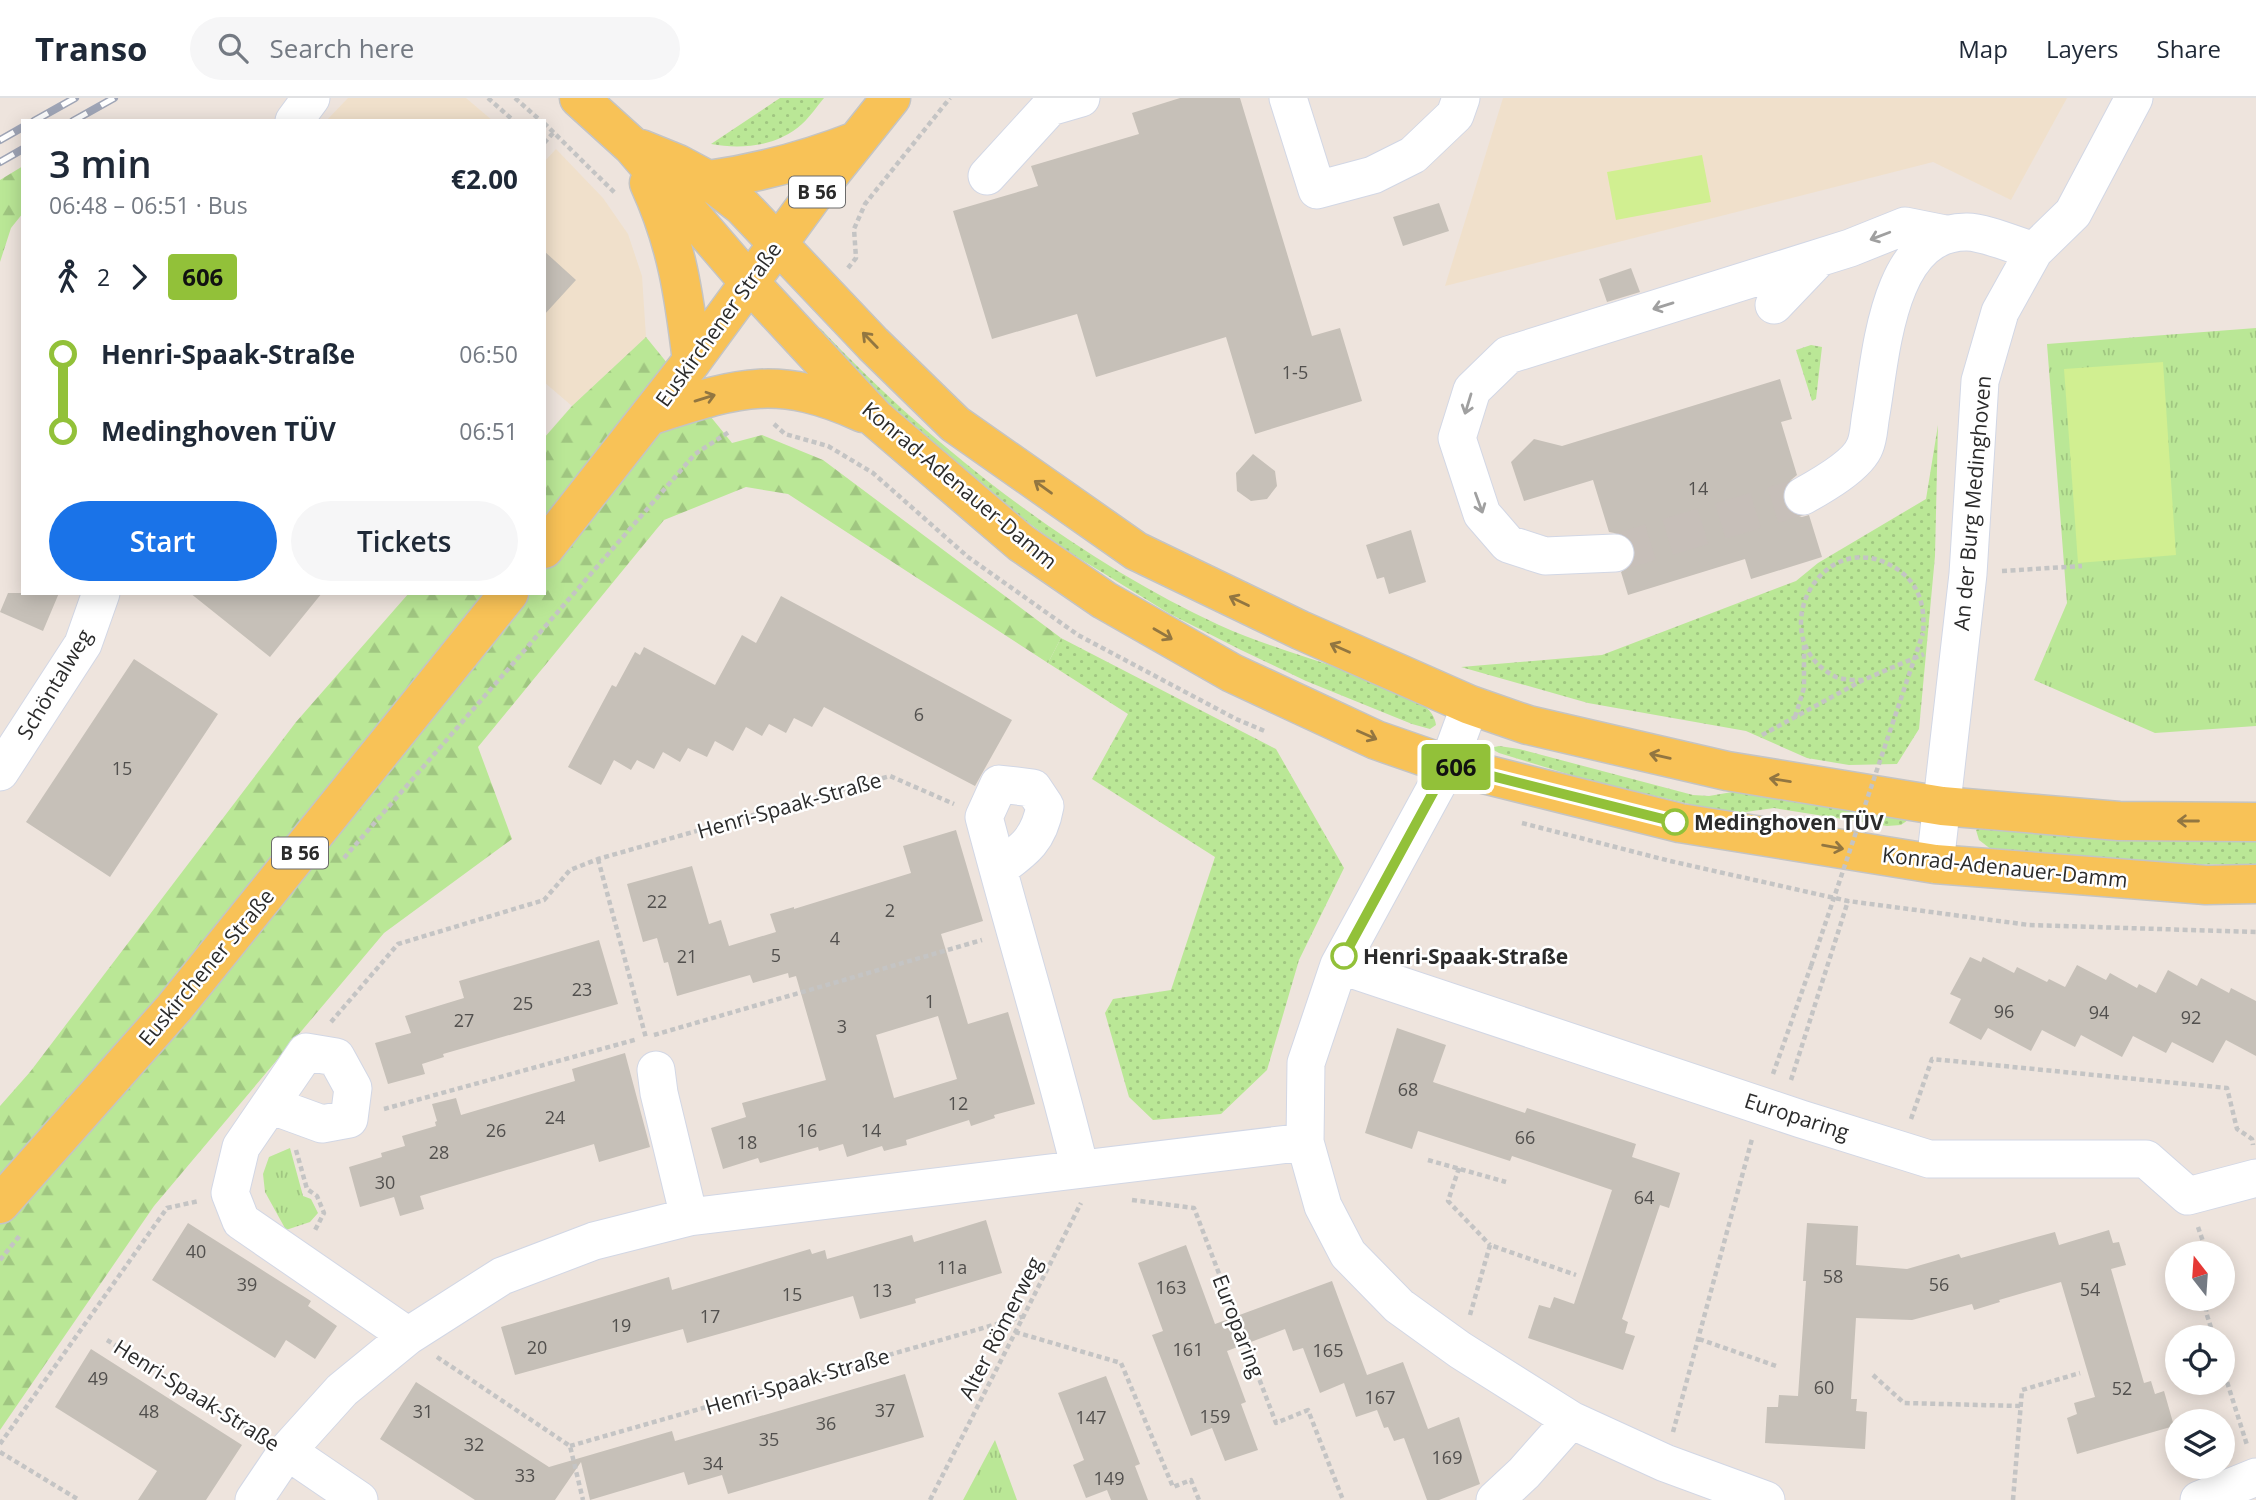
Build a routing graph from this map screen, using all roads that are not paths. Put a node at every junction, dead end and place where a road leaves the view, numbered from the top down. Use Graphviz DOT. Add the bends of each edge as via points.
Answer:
graph roads {
  1 [pos="311,98"];
  2 [pos="579,98"];
  3 [pos="891,98"];
  4 [pos="1081,98"];
  5 [pos="1288,98"];
  6 [pos="1461,98"];
  7 [pos="2134,98"];
  8 [pos="295,119"];
  9 [pos="856,141"];
  10 [pos="632,146"];
  11 [pos="987,176"];
  12 [pos="708,180"];
  13 [pos="1945,234"];
  14 [pos="777,243"];
  15 [pos="2034,251"];
  16 [pos="1819,257"];
  17 [pos="748,281"];
  18 [pos="1774,305"];
  19 [pos="692,361"];
  20 [pos="649,416"];
  21 [pos="875,418"];
  22 [pos="1803,496"];
  23 [pos="546,546"];
  24 [pos="1615,554"];
  25 [pos="100,595"];
  26 [pos="507,595"];
  27 [pos="1470,705"];
  28 [pos="1448,765"];
  29 [pos="0,772"];
  30 [pos="1942,806"];
  31 [pos="2256,822"];
  32 [pos="1935,864"];
  33 [pos="998,869"];
  34 [pos="2256,884"];
  35 [pos="2206,885"];
  36 [pos="2256,905"];
  37 [pos="1339,965"];
  38 [pos="651,1053"];
  39 [pos="286,1110"];
  40 [pos="1305,1142"];
  41 [pos="1080,1169"];
  42 [pos="2256,1178"];
  43 [pos="13,1216"];
  44 [pos="689,1217"];
  45 [pos="408,1336"];
  46 [pos="1571,1420"];
  47 [pos="287,1451"];
  48 [pos="2252,1463"];
  49 [pos="254,1500"];
  50 [pos="359,1500"];
  51 [pos="1495,1500"];
  52 [pos="1766,1500"];
  53 [pos="2199,1500"];
  1 -- 8 [label="street"];
  2 -- 10 [label="main road"];
  3 -- 9 [label="main road, Euskirchener Straße / B 56"];
  4 -- 11 [label="street" via="1050,107"];
  5 -- 6 [label="street" via="1317,190 1373,175 1413,155 1455,115"];
  7 -- 15 [label="street, An der Burg Medinghoven" via="2073,213"];
  9 -- 12 [label="main road" via="777,169"];
  9 -- 14 [label="main road, Euskirchener Straße / B 56"];
  10 -- 12 [label="main road, Konrad-Adenauer-Damm"];
  10 -- 17 [label="main road, Konrad-Adenauer-Damm"];
  10 -- 19 [label="main road" via="661,209 678,265"];
  12 -- 14 [label="main road, Konrad-Adenauer-Damm" via="742,206"];
  13 -- 15 [label="street" via="1969,231"];
  13 -- 16 [label="street, one-way" via="1905,226"];
  13 -- 22 [label="street" via="1918,253 1891,303 1865,447 1839,474"];
  14 -- 17 [label="main road, Euskirchener Straße / B 56"];
  27 -- 14 [label="main road, Konrad-Adenauer-Damm, one-way" via="1136,551 955,424"];
  15 -- 30 [label="street, An der Burg Medinghoven" via="2000,312 1980,381 1968,574"];
  16 -- 18 [label="street"];
  16 -- 24 [label="street, one-way" via="1508,355 1472,390 1457,438 1482,514 1508,544 1545,556"];
  17 -- 19 [label="main road, Euskirchener Straße / B 56"];
  17 -- 21 [label="main road, Konrad-Adenauer-Damm"];
  19 -- 20 [label="main road, Euskirchener Straße / B 56"];
  20 -- 21 [label="main road, one-way" via="715,395 763,387 816,394"];
  20 -- 23 [label="main road, Euskirchener Straße / B 56"];
  21 -- 28 [label="main road, Konrad-Adenauer-Damm, one-way" via="1021,543 1104,600 1232,673 1376,740"];
  25 -- 29 [label="street, Schöntalweg" via="83,644"];
  26 -- 43 [label="main road, Euskirchener Straße / B 56" via="174,1007"];
  27 -- 28 [label="street"];
  30 -- 27 [label="main road, Konrad-Adenauer-Damm, one-way" via="1727,771 1528,725"];
  28 -- 32 [label="main road, Konrad-Adenauer-Damm, one-way" via="1680,823"];
  28 -- 37 [label="street"];
  31 -- 30 [label="main road, Konrad-Adenauer-Damm, one-way" via="2119,821"];
  30 -- 32 [label="street, An der Burg Medinghoven"];
  32 -- 35 [label="main road, Konrad-Adenauer-Damm"];
  33 -- 33 [label="street" via="984,817 999,784 1032,788 1045,806 1042,825 1026,848"];
  33 -- 41 [label="street"];
  34 -- 35 [label="main road, Konrad-Adenauer-Damm"];
  35 -- 36 [label="street"];
  37 -- 40 [label="street" via="1306,1063"];
  37 -- 42 [label="street, Europaring" via="1929,1159 2146,1159 2188,1196"];
  38 -- 44 [label="street"];
  39 -- 39 [label="street" via="306,1052 335,1057 353,1088 349,1119 321,1124"];
  39 -- 45 [label="street" via="241,1147 230,1194 241,1220"];
  40 -- 41 [label="street, Henri-Spaak-Straße"];
  40 -- 46 [label="street" via="1323,1206 1348,1254 1399,1306"];
  41 -- 44 [label="street, Henri-Spaak-Straße"];
  44 -- 45 [label="street, Henri-Spaak-Straße" via="594,1241 502,1276"];
  45 -- 47 [label="street, Henri-Spaak-Straße" via="342,1390"];
  46 -- 51 [label="street"];
  46 -- 52 [label="street" via="1665,1463"];
  47 -- 49 [label="street, Henri-Spaak-Straße"];
  47 -- 50 [label="street, Henri-Spaak-Straße"];
  48 -- 53 [label="street"];
}
